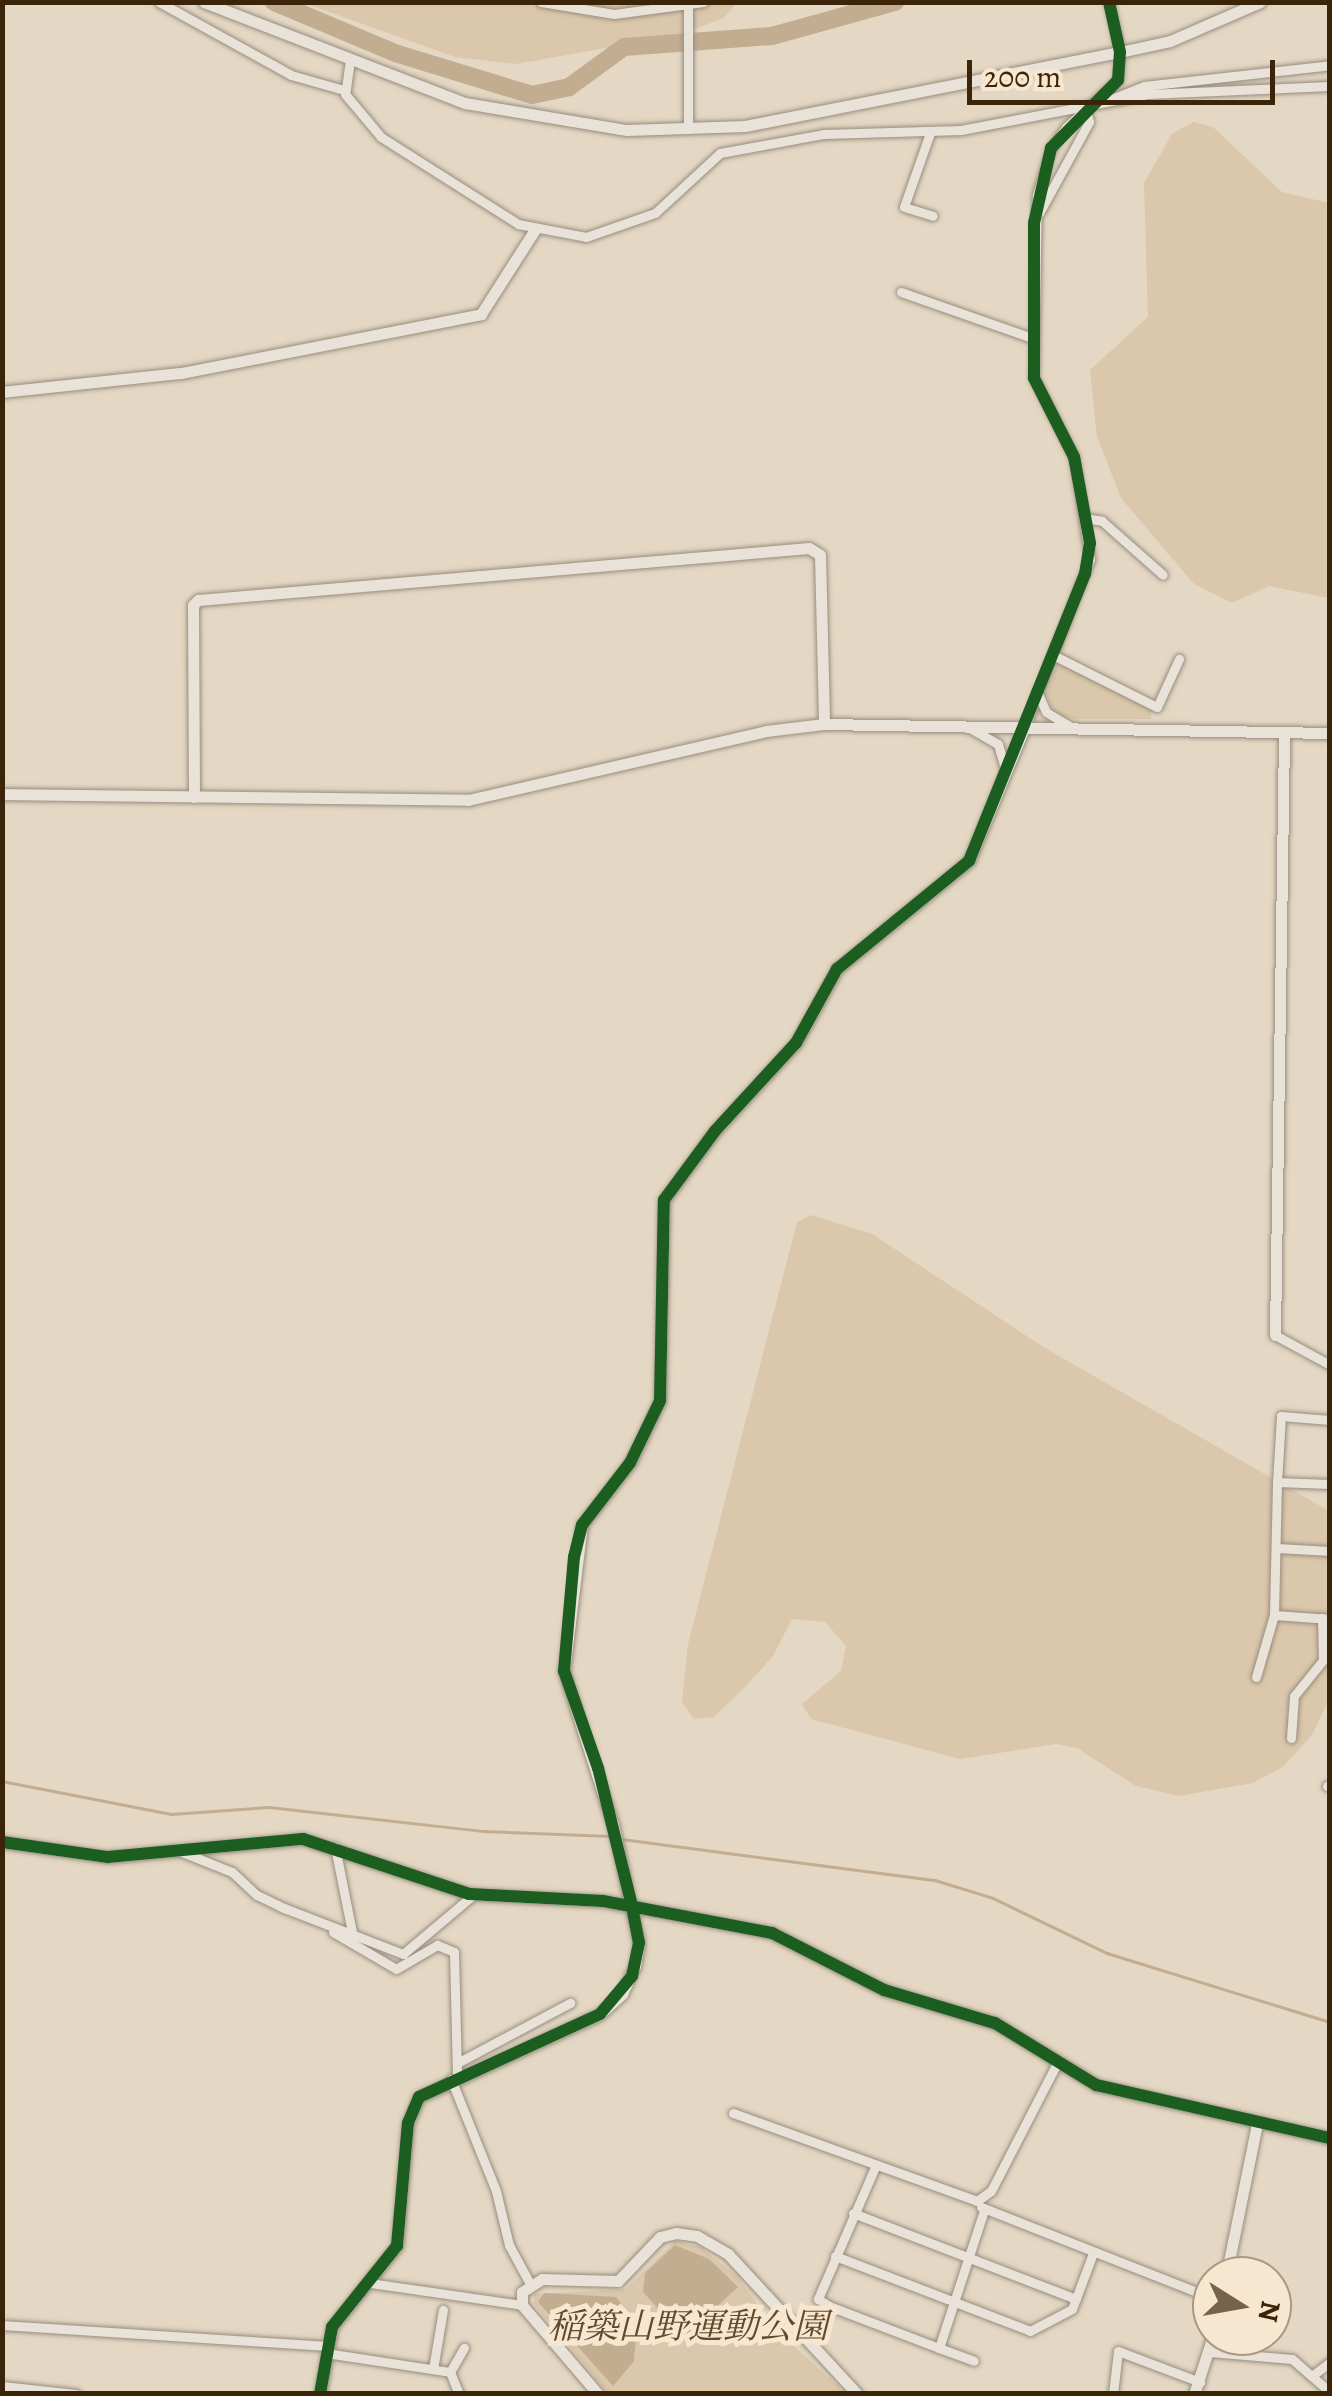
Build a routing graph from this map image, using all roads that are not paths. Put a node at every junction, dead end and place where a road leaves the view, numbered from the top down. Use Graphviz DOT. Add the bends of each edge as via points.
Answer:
graph roads {
  1 [pos="159,2"];
  2 [pos="204,2"];
  3 [pos="540,2"];
  4 [pos="703,2"];
  5 [pos="1109,2"];
  6 [pos="1260,2"];
  7 [pos="688,4"];
  8 [pos="1120,52"];
  9 [pos="350,60"];
  10 [pos="1330,64"];
  11 [pos="1330,86"];
  12 [pos="344,90"];
  13 [pos="1086,110"];
  14 [pos="688,129"];
  15 [pos="930,133"];
  16 [pos="933,216"];
  17 [pos="1034,223"];
  18 [pos="534,231"];
  19 [pos="901,292"];
  20 [pos="1032,338"];
  21 [pos="2,392"];
  22 [pos="1084,518"];
  23 [pos="1163,575"];
  24 [pos="1053,655"];
  25 [pos="1179,659"];
  26 [pos="1040,688"];
  27 [pos="824,724"];
  28 [pos="962,725"];
  29 [pos="1025,726"];
  30 [pos="1072,727"];
  31 [pos="1284,733"];
  32 [pos="1330,733"];
  33 [pos="1002,787"];
  34 [pos="2,794"];
  35 [pos="194,797"];
  36 [pos="1276,1335"];
  37 [pos="1330,1365"];
  38 [pos="1330,1420"];
  39 [pos="1277,1482"];
  40 [pos="1330,1484"];
  41 [pos="1277,1548"];
  42 [pos="1330,1551"];
  43 [pos="1274,1615"];
  44 [pos="1326,1618"];
  45 [pos="1256,1677"];
  46 [pos="1291,1738"];
  47 [pos="2,1842"];
  48 [pos="335,1845"];
  49 [pos="178,1850"];
  50 [pos="473,1894"];
  51 [pos="632,1906"];
  52 [pos="328,1926"];
  53 [pos="353,1937"];
  54 [pos="570,2003"];
  55 [pos="459,2062"];
  56 [pos="1056,2065"];
  57 [pos="454,2078"];
  58 [pos="732,2113"];
  59 [pos="1256,2123"];
  60 [pos="1330,2138"];
  61 [pos="875,2167"];
  62 [pos="977,2200"];
  63 [pos="984,2210"];
  64 [pos="853,2213"];
  65 [pos="1093,2252"];
  66 [pos="836,2256"];
  67 [pos="1230,2256"];
  68 [pos="969,2258"];
  69 [pos="529,2282"];
  70 [pos="370,2283"];
  71 [pos="1192,2290"];
  72 [pos="1076,2299"];
  73 [pos="954,2303"];
  74 [pos="522,2306"];
  75 [pos="442,2310"];
  76 [pos="2,2325"];
  77 [pos="464,2348"];
  78 [pos="939,2348"];
  79 [pos="326,2350"];
  80 [pos="1209,2356"];
  81 [pos="1278,2356"];
  82 [pos="974,2362"];
  83 [pos="1330,2362"];
  84 [pos="432,2369"];
  85 [pos="450,2372"];
  86 [pos="1314,2375"];
  87 [pos="2,2386"];
  88 [pos="1197,2388"];
  89 [pos="1330,2392"];
  90 [pos="76,2394"];
  91 [pos="320,2394"];
  92 [pos="458,2394"];
  93 [pos="598,2394"];
  94 [pos="857,2394"];
  95 [pos="1113,2394"];
  1 -- 12 [label="street" via="291,76"];
  2 -- 9 [label="street"];
  3 -- 7 [label="street" via="614,14"];
  4 -- 7 [label="street"];
  5 -- 8 [label="street"];
  6 -- 8 [label="street" via="1170,41"];
  7 -- 14 [label="street"];
  8 -- 13 [label="street" via="1118,80"];
  8 -- 14 [label="street" via="745,126"];
  9 -- 12 [label="street"];
  9 -- 14 [label="street" via="466,103 529,118 627,130"];
  10 -- 13 [label="street" via="1144,86"];
  11 -- 13 [label="street" via="1148,94"];
  12 -- 18 [label="street" via="352,109 381,137"];
  13 -- 15 [label="street"];
  13 -- 17 [label="street" via="1089,122"];
  13 -- 17 [label="street" via="1052,148"];
  15 -- 16 [label="street" via="904,206"];
  15 -- 18 [label="street" via="824,134 720,152 645,218 586,238"];
  17 -- 20 [label="street"];
  18 -- 21 [label="street" via="494,303 463,319 146,379"];
  19 -- 20 [label="street"];
  20 -- 22 [label="street" via="1034,378 1074,458"];
  22 -- 23 [label="street" via="1102,521"];
  22 -- 24 [label="street" via="1090,558"];
  24 -- 25 [label="street" via="1157,707"];
  24 -- 26 [label="street"];
  26 -- 29 [label="street"];
  26 -- 30 [label="street" via="1046,712"];
  27 -- 28 [label="street"];
  27 -- 35 [label="street" via="766,731 468,800"];
  27 -- 35 [label="street" via="820,556 810,548 198,600"];
  28 -- 29 [label="street"];
  28 -- 33 [label="street" via="1002,750"];
  29 -- 30 [label="street"];
  29 -- 33 [label="street"];
  30 -- 31 [label="street"];
  31 -- 32 [label="street"];
  31 -- 36 [label="street"];
  33 -- 51 [label="street" via="970,862 837,969 796,1044 664,1200 660,1401 630,1464 582,1525 564,1672 598,1768"];
  34 -- 35 [label="street"];
  36 -- 37 [label="street"];
  38 -- 39 [label="street" via="1281,1416"];
  39 -- 40 [label="street"];
  39 -- 41 [label="street"];
  41 -- 42 [label="street"];
  41 -- 43 [label="street"];
  43 -- 44 [label="street"];
  43 -- 45 [label="street"];
  44 -- 46 [label="street" via="1323,1660 1294,1696"];
  47 -- 49 [label="street" via="94,1856"];
  48 -- 49 [label="street" via="287,1838"];
  48 -- 50 [label="street"];
  48 -- 53 [label="street"];
  49 -- 52 [label="street"];
  50 -- 51 [label="street"];
  50 -- 53 [label="street" via="404,1954"];
  51 -- 56 [label="street" via="787,1939 884,1990 995,2023"];
  51 -- 57 [label="street" via="638,1956 614,2002"];
  52 -- 53 [label="street"];
  52 -- 55 [label="street" via="396,1969 437,1945 448,1946 458,1964"];
  54 -- 55 [label="street"];
  55 -- 57 [label="street"];
  56 -- 59 [label="street" via="1139,2100"];
  56 -- 62 [label="street" via="991,2191"];
  57 -- 69 [label="street" via="509,2245"];
  57 -- 70 [label="street" via="427,2091 412,2111 397,2246"];
  58 -- 61 [label="street"];
  59 -- 60 [label="street"];
  59 -- 67 [label="street"];
  61 -- 62 [label="street"];
  61 -- 64 [label="street"];
  62 -- 63 [label="street"];
  63 -- 65 [label="street"];
  63 -- 68 [label="street"];
  64 -- 66 [label="street"];
  64 -- 68 [label="street"];
  65 -- 71 [label="street"];
  65 -- 72 [label="street"];
  66 -- 73 [label="street"];
  66 -- 78 [label="street" via="818,2298"];
  68 -- 72 [label="street"];
  68 -- 73 [label="street"];
  69 -- 74 [label="street"];
  69 -- 94 [label="street" via="618,2281 660,2237 697,2236 728,2254"];
  70 -- 74 [label="street"];
  70 -- 79 [label="street" via="341,2312"];
  72 -- 73 [label="street" via="1072,2309 1030,2332"];
  73 -- 78 [label="street"];
  74 -- 93 [label="street"];
  75 -- 84 [label="street"];
  76 -- 79 [label="street"];
  77 -- 85 [label="street"];
  78 -- 82 [label="street"];
  79 -- 84 [label="street"];
  79 -- 91 [label="street"];
  80 -- 88 [label="street"];
  81 -- 86 [label="street"];
  83 -- 86 [label="street"];
  84 -- 85 [label="street"];
  85 -- 92 [label="street"];
  86 -- 89 [label="street"];
  87 -- 90 [label="street"];
  88 -- 95 [label="street" via="1118,2350"];
}
